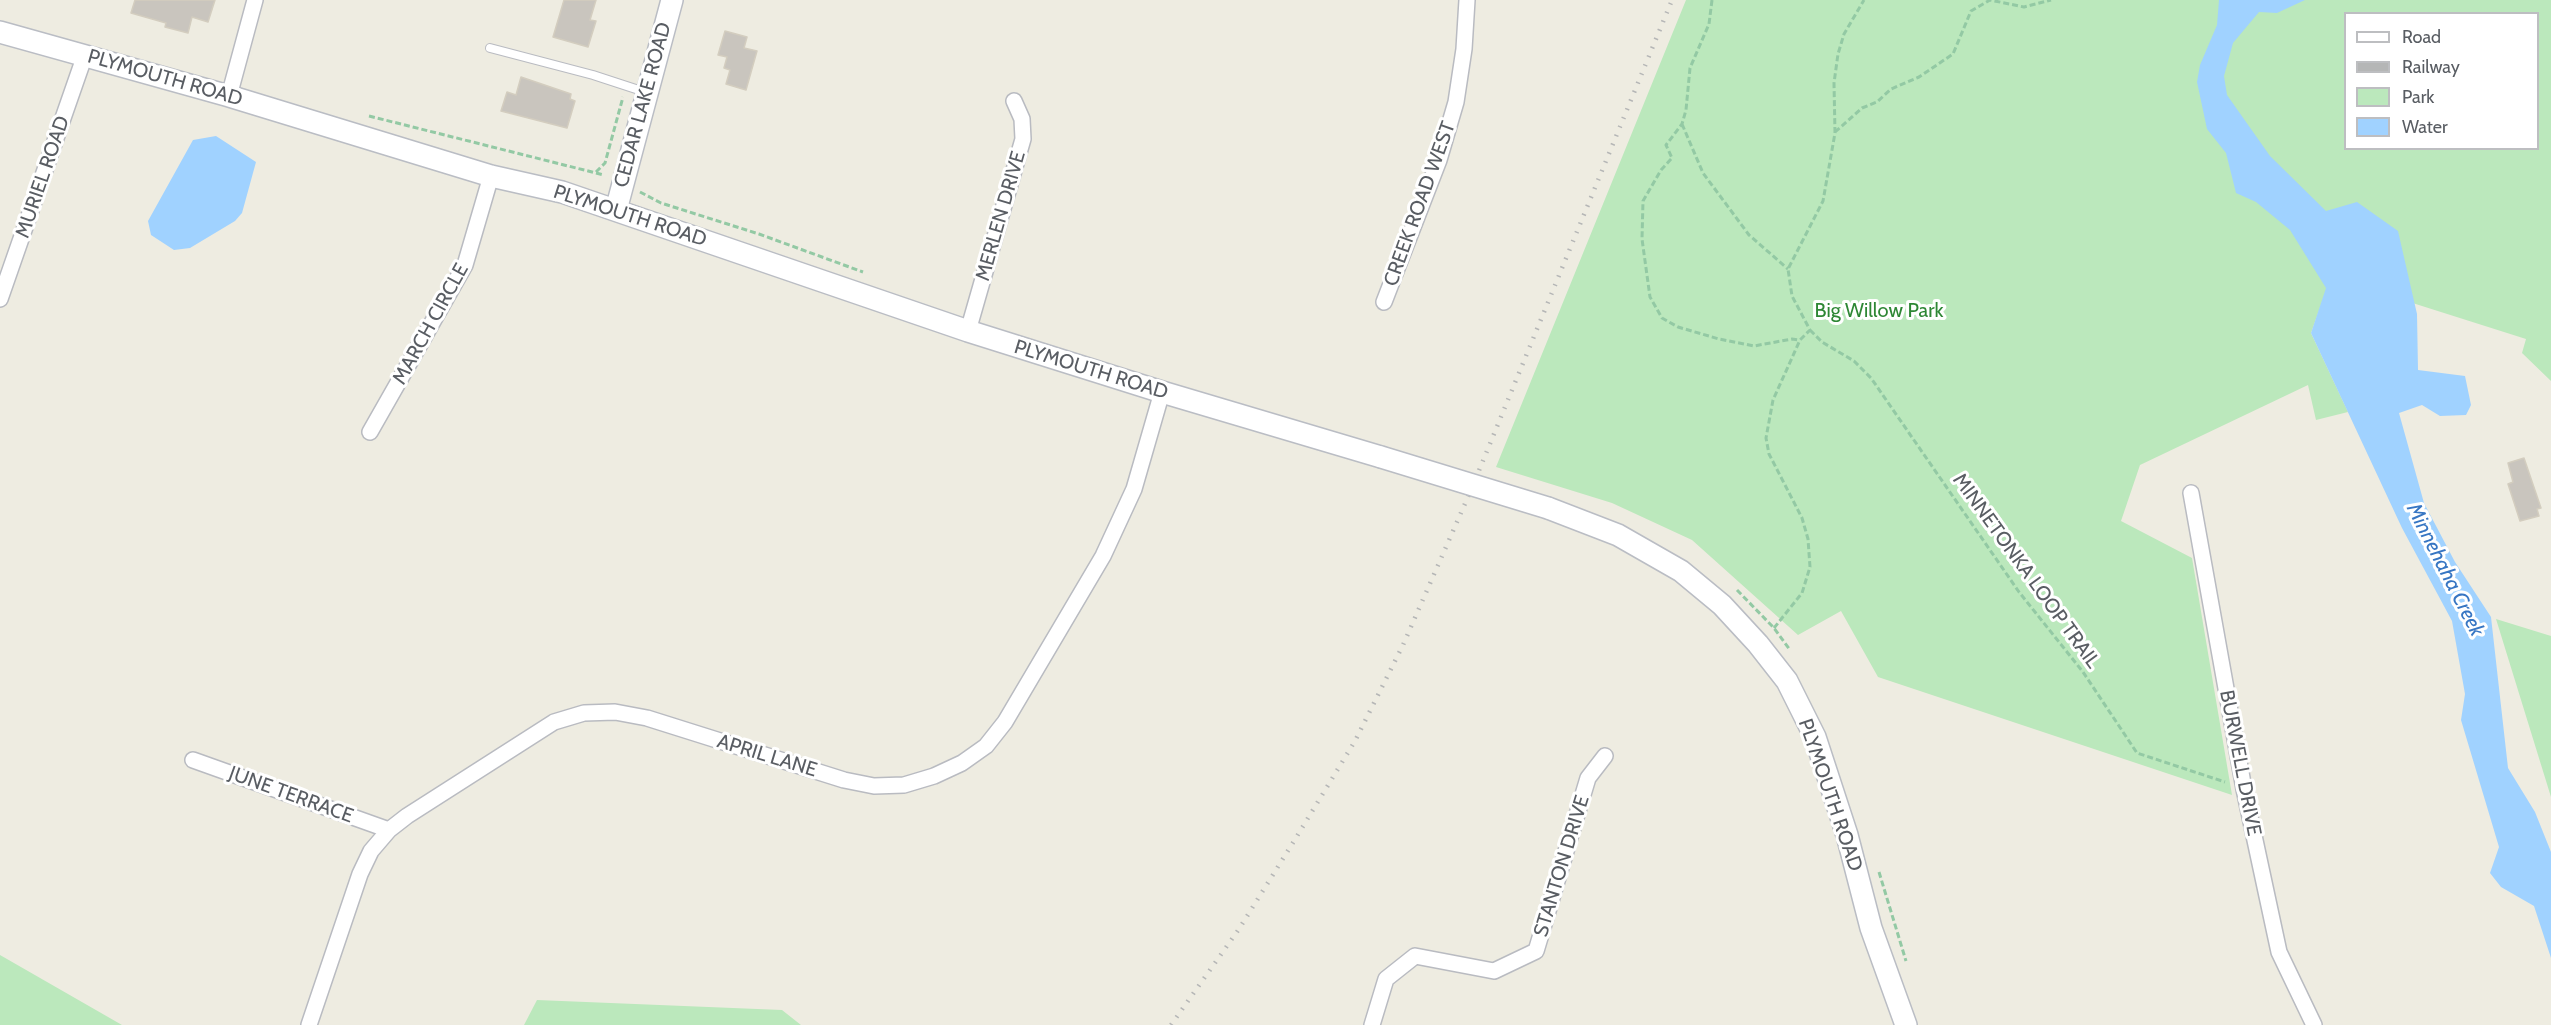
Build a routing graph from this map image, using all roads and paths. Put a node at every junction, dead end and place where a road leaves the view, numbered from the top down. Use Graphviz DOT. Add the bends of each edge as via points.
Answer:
graph roads {
  1 [pos="255,0"];
  2 [pos="672,0"];
  3 [pos="1467,0"];
  4 [pos="1712,0"];
  5 [pos="1864,0"];
  6 [pos="2051,0"];
  7 [pos="0,32"];
  8 [pos="490,48"];
  9 [pos="85,55"];
  10 [pos="647,93"];
  11 [pos="229,96"];
  12 [pos="1014,101"];
  13 [pos="1682,124"];
  14 [pos="1834,133"];
  15 [pos="491,176"];
  16 [pos="616,210"];
  17 [pos="1788,269"];
  18 [pos="0,299"];
  19 [pos="1384,302"];
  20 [pos="1810,330"];
  21 [pos="968,331"];
  22 [pos="1800,340"];
  23 [pos="1162,392"];
  24 [pos="370,432"];
  25 [pos="2191,493"];
  26 [pos="1774,628"];
  27 [pos="1605,756"];
  28 [pos="193,760"];
  29 [pos="2244,789"];
  30 [pos="389,830"];
  31 [pos="309,1025"];
  32 [pos="1372,1025"];
  33 [pos="1906,1025"];
  34 [pos="2314,1025"];
  1 -- 11 [label="street"];
  2 -- 10 [label="main road, CEDAR LAKE ROAD"];
  3 -- 19 [label="street, CREEK ROAD WEST" via="1456,102 1439,160"];
  4 -- 13 [label="path" via="1709,24 1690,68"];
  5 -- 14 [label="path" via="1844,34 1838,54"];
  6 -- 14 [label="path" via="2024,7 1990,0 1971,11 1953,54 1862,108"];
  7 -- 9 [label="main road, PLYMOUTH ROAD"];
  8 -- 10 [label="lane"];
  9 -- 11 [label="main road, PLYMOUTH ROAD"];
  9 -- 18 [label="street, MURIEL ROAD"];
  10 -- 16 [label="main road, CEDAR LAKE ROAD"];
  11 -- 15 [label="main road, PLYMOUTH ROAD"];
  12 -- 21 [label="street, MERLEN DRIVE" via="1022,119 1023,139"];
  13 -- 17 [label="path" via="1703,173 1749,235"];
  13 -- 22 [label="path" via="1666,145 1672,158 1643,201 1642,239 1650,297 1662,318 1719,339 1754,346"];
  14 -- 17 [label="path" via="1823,201"];
  15 -- 16 [label="main road, PLYMOUTH ROAD" via="562,192"];
  15 -- 24 [label="street, MARCH CIRCLE" via="465,265"];
  16 -- 21 [label="main road, PLYMOUTH ROAD"];
  17 -- 20 [label="path, MINNETONKA LOOP TRAIL" via="1792,296"];
  20 -- 22 [label="path"];
  20 -- 29 [label="path, MINNETONKA LOOP TRAIL" via="1871,378 2019,592 2083,672 2137,753"];
  21 -- 23 [label="main road, PLYMOUTH ROAD"];
  22 -- 26 [label="path" via="1773,400 1766,438 1769,454 1802,518 1810,567 1802,593"];
  23 -- 30 [label="street, APRIL LANE" via="1134,489 1103,556 1005,722 986,746 962,763 904,784 874,786 647,718 615,712 584,713 554,722"];
  23 -- 33 [label="main road, PLYMOUTH ROAD, bridge" via="1548,508 1618,535 1681,571 1722,605 1787,681 1815,737 1872,928"];
  25 -- 29 [label="street, BURWELL DRIVE"];
  27 -- 32 [label="street, STANTON DRIVE" via="1588,778 1536,951 1494,970 1414,956 1386,979"];
  28 -- 30 [label="street, JUNE TERRACE"];
  29 -- 34 [label="street, BURWELL DRIVE" via="2278,952"];
  30 -- 31 [label="street, APRIL LANE" via="371,851 360,874"];
}
